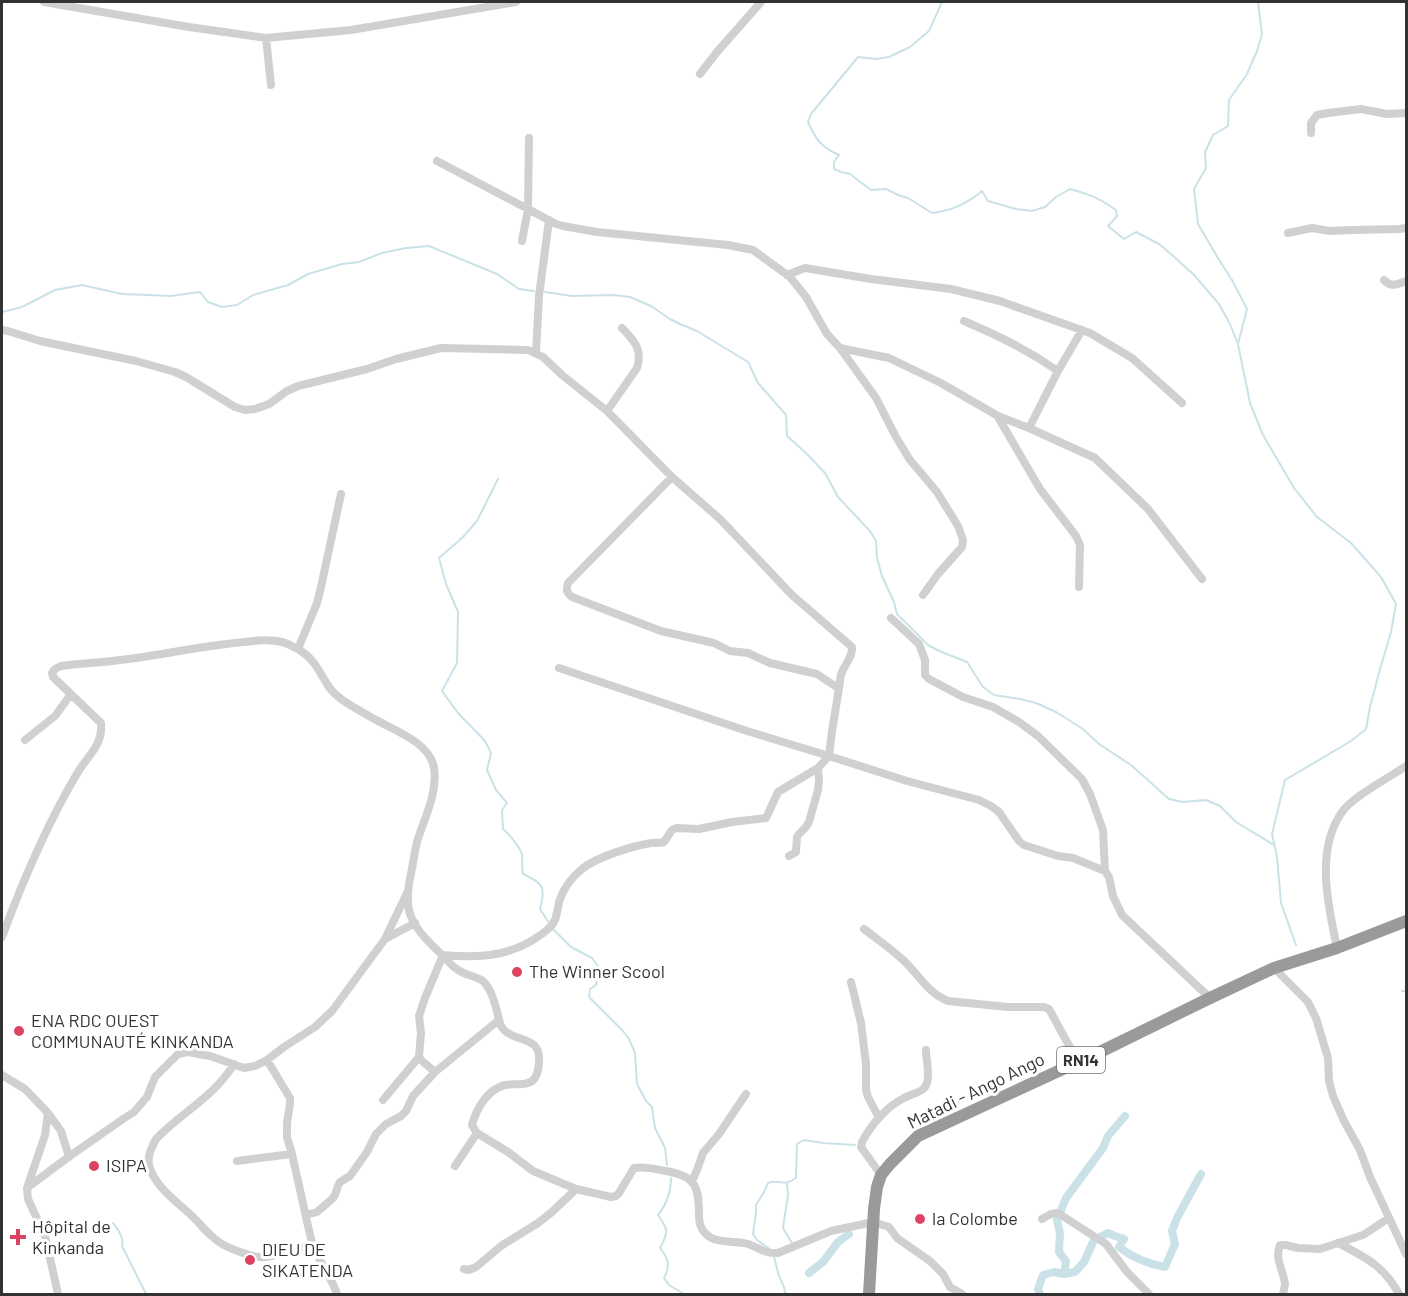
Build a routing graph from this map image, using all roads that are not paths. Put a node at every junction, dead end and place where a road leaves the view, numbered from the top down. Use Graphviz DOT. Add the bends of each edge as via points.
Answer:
graph roads {
  1 [pos="44,2"];
  2 [pos="516,2"];
  3 [pos="761,2"];
  4 [pos="266,38"];
  5 [pos="700,74"];
  6 [pos="271,85"];
  7 [pos="1407,113"];
  8 [pos="1311,133"];
  9 [pos="528,138"];
  10 [pos="437,161"];
  11 [pos="528,209"];
  12 [pos="549,220"];
  13 [pos="1407,228"];
  14 [pos="1288,233"];
  15 [pos="522,241"];
  16 [pos="787,275"];
  17 [pos="1384,280"];
  18 [pos="1407,281"];
  19 [pos="964,321"];
  20 [pos="622,328"];
  21 [pos="2,330"];
  22 [pos="1082,330"];
  23 [pos="840,348"];
  24 [pos="536,352"];
  25 [pos="1058,371"];
  26 [pos="1182,403"];
  27 [pos="607,411"];
  28 [pos="998,417"];
  29 [pos="1029,428"];
  30 [pos="672,477"];
  31 [pos="341,494"];
  32 [pos="1202,579"];
  33 [pos="1079,587"];
  34 [pos="923,595"];
  35 [pos="891,618"];
  36 [pos="298,650"];
  37 [pos="559,668"];
  38 [pos="838,688"];
  39 [pos="71,694"];
  40 [pos="25,740"];
  41 [pos="830,756"];
  42 [pos="1407,766"];
  43 [pos="818,768"];
  44 [pos="789,856"];
  45 [pos="1105,871"];
  46 [pos="407,893"];
  47 [pos="1407,921"];
  48 [pos="415,923"];
  49 [pos="864,929"];
  50 [pos="2,937"];
  51 [pos="385,939"];
  52 [pos="1337,948"];
  53 [pos="443,956"];
  54 [pos="1274,968"];
  55 [pos="852,982"];
  56 [pos="1210,998"];
  57 [pos="499,1020"];
  58 [pos="926,1050"];
  59 [pos="419,1057"];
  60 [pos="267,1060"];
  61 [pos="1078,1062"];
  62 [pos="234,1064"];
  63 [pos="435,1072"];
  64 [pos="2,1075"];
  65 [pos="746,1094"];
  66 [pos="383,1100"];
  67 [pos="48,1113"];
  68 [pos="879,1118"];
  69 [pos="477,1133"];
  70 [pos="292,1154"];
  71 [pos="69,1157"];
  72 [pos="237,1161"];
  73 [pos="455,1166"];
  74 [pos="881,1175"];
  75 [pos="692,1181"];
  76 [pos="27,1188"];
  77 [pos="576,1189"];
  78 [pos="306,1215"];
  79 [pos="1389,1218"];
  80 [pos="1042,1219"];
  81 [pos="873,1222"];
  82 [pos="1338,1243"];
  83 [pos="313,1247"];
  84 [pos="1407,1254"];
  85 [pos="464,1269"];
  86 [pos="57,1294"];
  87 [pos="337,1294"];
  88 [pos="869,1294"];
  89 [pos="962,1294"];
  90 [pos="1149,1294"];
  91 [pos="1283,1294"];
  92 [pos="1399,1294"];
  1 -- 4 [label="street"];
  2 -- 4 [label="street" via="351,30"];
  3 -- 5 [label="street"];
  4 -- 6 [label="street"];
  7 -- 8 [label="street" via="1328,113 1311,123"];
  9 -- 11 [label="street"];
  10 -- 11 [label="street"];
  11 -- 12 [label="street"];
  11 -- 15 [label="street"];
  12 -- 16 [label="street" via="597,232 728,244 753,250"];
  12 -- 24 [label="street"];
  13 -- 14 [label="street" via="1312,228"];
  16 -- 22 [label="street" via="805,268 951,289 1000,301"];
  16 -- 23 [label="street"];
  17 -- 18 [label="street" via="1394,285"];
  19 -- 25 [label="street" via="1011,341"];
  20 -- 27 [label="street" via="636,342 639,361"];
  21 -- 24 [label="street" via="176,372 245,410 269,404 298,386 441,348"];
  22 -- 25 [label="street"];
  22 -- 26 [label="street" via="1132,358"];
  23 -- 28 [label="street" via="889,358"];
  23 -- 34 [label="street" via="876,398 910,460 958,525 962,547"];
  24 -- 27 [label="street"];
  25 -- 29 [label="street"];
  27 -- 30 [label="street"];
  28 -- 29 [label="street"];
  28 -- 33 [label="street" via="1040,489 1076,536 1080,545"];
  29 -- 32 [label="street" via="1095,458 1148,509"];
  30 -- 38 [label="street" via="720,519 792,595 852,647"];
  30 -- 38 [label="street" via="568,583 568,593 661,631 817,674"];
  31 -- 36 [label="street" via="317,603"];
  35 -- 45 [label="street" via="919,644 929,679 1019,722 1082,779 1103,830"];
  36 -- 39 [label="street" via="282,642 246,641 61,666 52,673 53,677"];
  36 -- 46 [label="street" via="316,664 337,696 418,743 432,759 435,770 431,803 417,843"];
  37 -- 41 [label="street"];
  38 -- 41 [label="street"];
  39 -- 40 [label="street" via="55,716"];
  39 -- 50 [label="street" via="101,723 102,735 46,831"];
  41 -- 43 [label="street"];
  41 -- 45 [label="street" via="979,800 999,812 1024,845"];
  42 -- 52 [label="street" via="1342,810 1329,838 1326,866"];
  43 -- 44 [label="street" via="818,790 809,822 799,834 795,852"];
  43 -- 53 [label="street" via="778,792 766,818 699,829 676,828 664,842 630,848 584,867 565,888 555,922 520,948 490,956"];
  45 -- 56 [label="street" via="1122,915"];
  46 -- 48 [label="street"];
  46 -- 51 [label="street"];
  47 -- 52 [label="highway, Matadi - Ango Ango / RN14"];
  48 -- 51 [label="street"];
  48 -- 53 [label="street"];
  49 -- 61 [label="street" via="901,958 930,990 948,1001 1049,1009"];
  51 -- 60 [label="street" via="332,1011"];
  52 -- 54 [label="highway, Matadi - Ango Ango / RN14"];
  53 -- 57 [label="street" via="464,974 482,980 494,1000"];
  53 -- 59 [label="street" via="419,1016"];
  54 -- 56 [label="highway, Matadi - Ango Ango / RN14"];
  54 -- 79 [label="street" via="1308,1002 1316,1018 1328,1058 1333,1096"];
  55 -- 68 [label="street" via="861,1023 867,1097"];
  56 -- 61 [label="highway, Matadi - Ango Ango / RN14"];
  57 -- 63 [label="street"];
  57 -- 69 [label="street" via="505,1032 536,1048 540,1059 538,1071 530,1083 501,1086 480,1104 472,1125"];
  58 -- 68 [label="street" via="928,1076 923,1089 904,1097"];
  59 -- 63 [label="street"];
  59 -- 66 [label="street"];
  60 -- 62 [label="street" via="244,1068"];
  60 -- 70 [label="street" via="290,1098 287,1137"];
  61 -- 74 [label="highway, Matadi - Ango Ango / RN14" via="918,1136"];
  62 -- 71 [label="street" via="210,1056 178,1054 155,1077 147,1097 134,1112"];
  62 -- 83 [label="street" via="207,1096 156,1139 149,1165 165,1192 205,1231 228,1247 260,1257 306,1245"];
  63 -- 78 [label="street" via="413,1096 406,1111 376,1134 332,1199 317,1212"];
  64 -- 67 [label="street" via="25,1089"];
  65 -- 75 [label="street" via="703,1153"];
  67 -- 71 [label="street" via="61,1131"];
  67 -- 76 [label="street" via="45,1135"];
  68 -- 74 [label="street" via="861,1147"];
  69 -- 73 [label="street"];
  69 -- 77 [label="street" via="527,1168"];
  70 -- 72 [label="street"];
  70 -- 78 [label="street"];
  71 -- 76 [label="street"];
  74 -- 81 [label="highway, Matadi - Ango Ango / RN14"];
  75 -- 77 [label="street" via="674,1172 640,1167 634,1168 616,1196"];
  75 -- 81 [label="street" via="697,1189 699,1223 704,1232 714,1239 740,1242 770,1254 831,1231"];
  76 -- 86 [label="street" via="29,1204 45,1236"];
  77 -- 85 [label="street" via="538,1223 476,1267"];
  78 -- 83 [label="street"];
  79 -- 82 [label="street" via="1363,1235"];
  79 -- 84 [label="street"];
  80 -- 90 [label="street" via="1058,1213 1106,1244"];
  81 -- 88 [label="highway, Matadi - Ango Ango / RN14"];
  81 -- 89 [label="street" via="889,1227"];
  82 -- 91 [label="street" via="1320,1249 1280,1245"];
  82 -- 92 [label="street" via="1377,1266"];
  83 -- 87 [label="street"];
}
